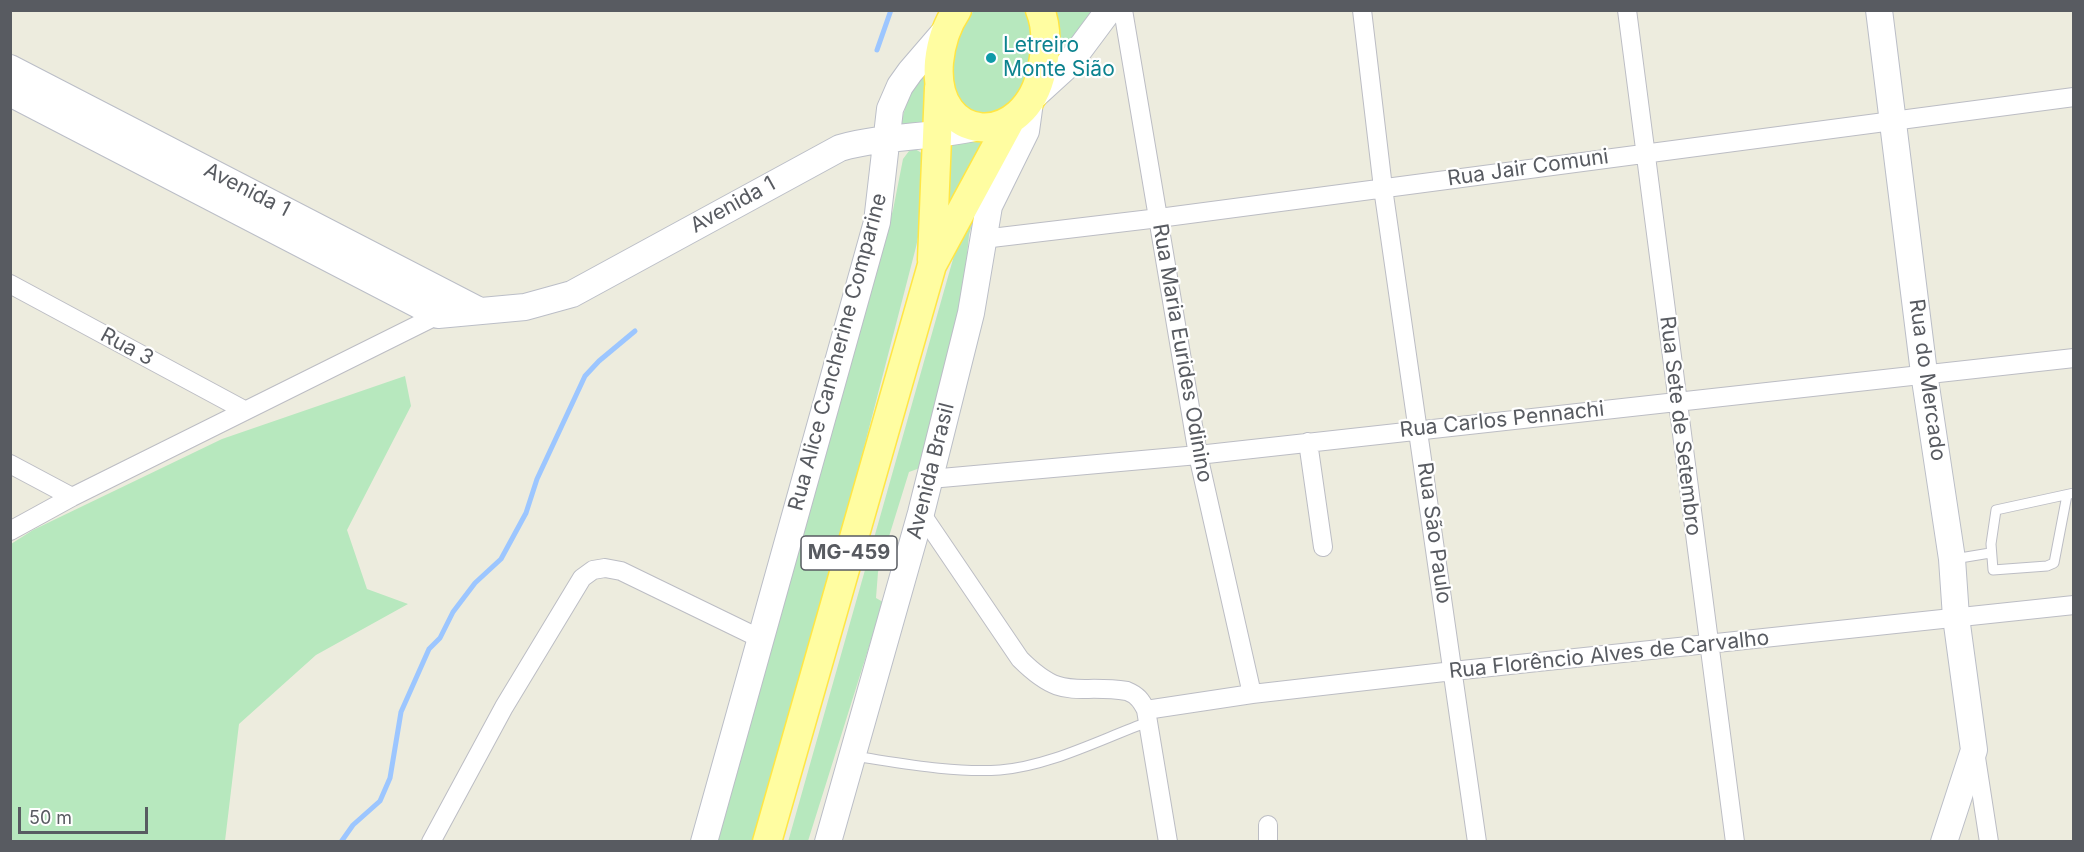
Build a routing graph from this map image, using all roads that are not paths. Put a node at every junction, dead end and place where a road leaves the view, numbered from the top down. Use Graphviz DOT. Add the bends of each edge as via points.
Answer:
graph roads {
  1 [pos="1109,10"];
  2 [pos="1123,10"];
  3 [pos="1362,10"];
  4 [pos="1627,10"];
  5 [pos="1879,10"];
  6 [pos="1043,14"];
  7 [pos="952,20"];
  8 [pos="10,68"];
  9 [pos="939,88"];
  10 [pos="10,93"];
  11 [pos="2073,97"];
  12 [pos="1032,99"];
  13 [pos="1895,120"];
  14 [pos="1010,121"];
  15 [pos="979,127"];
  16 [pos="936,135"];
  17 [pos="886,138"];
  18 [pos="1645,152"];
  19 [pos="1383,188"];
  20 [pos="1159,218"];
  21 [pos="983,239"];
  22 [pos="932,265"];
  23 [pos="10,284"];
  24 [pos="472,308"];
  25 [pos="438,315"];
  26 [pos="2073,358"];
  27 [pos="1924,373"];
  28 [pos="1677,401"];
  29 [pos="244,410"];
  30 [pos="1419,428"];
  31 [pos="1308,442"];
  32 [pos="1198,455"];
  33 [pos="10,464"];
  34 [pos="930,479"];
  35 [pos="2070,494"];
  36 [pos="72,496"];
  37 [pos="921,513"];
  38 [pos="10,531"];
  39 [pos="1323,547"];
  40 [pos="1990,553"];
  41 [pos="1952,559"];
  42 [pos="2073,605"];
  43 [pos="1956,617"];
  44 [pos="761,639"];
  45 [pos="1709,646"];
  46 [pos="1453,671"];
  47 [pos="1252,694"];
  48 [pos="1147,716"];
  49 [pos="1974,750"];
  50 [pos="853,756"];
  51 [pos="431,842"];
  52 [pos="704,842"];
  53 [pos="767,842"];
  54 [pos="828,842"];
  55 [pos="1168,842"];
  56 [pos="1477,842"];
  57 [pos="1735,842"];
  58 [pos="1944,842"];
  59 [pos="1989,842"];
  1 -- 12 [label="street" via="1068,65"];
  2 -- 20 [label="street, Rua Maria Eurides Odinino"];
  3 -- 19 [label="street, Rua São Paulo"];
  4 -- 18 [label="street, Rua Sete de Setembro"];
  5 -- 13 [label="street, Rua do Mercado"];
  6 -- 12 [label="main road" via="1045,49"];
  7 -- 9 [label="main road, MG-459" via="939,59"];
  7 -- 17 [label="street, Rua Alice Cancherine Comparine" via="900,86 890,109"];
  8 -- 24 [label="street, Avenida 1"];
  9 -- 15 [label="main road, MG-459" via="949,110 963,122"];
  9 -- 16 [label="main road, MG-459"];
  10 -- 25 [label="street, Avenida 1"];
  11 -- 13 [label="street, Rua Jair Comuni"];
  12 -- 14 [label="main road, MG-459"];
  12 -- 21 [label="street, Avenida Brasil" via="1022,140 991,200"];
  13 -- 18 [label="street, Rua Jair Comuni"];
  13 -- 27 [label="street, Rua do Mercado"];
  14 -- 15 [label="main road"];
  14 -- 22 [label="main road, MG-459"];
  15 -- 16 [label="street, Avenida 1"];
  16 -- 17 [label="street, Avenida 1"];
  16 -- 22 [label="main road, MG-459"];
  17 -- 24 [label="street, Avenida 1" via="824,154 572,294 525,307"];
  17 -- 44 [label="street, Rua Alice Cancherine Comparine" via="877,222"];
  18 -- 19 [label="street, Rua Jair Comuni"];
  18 -- 28 [label="street, Rua Sete de Setembro"];
  19 -- 20 [label="street, Rua Jair Comuni"];
  19 -- 30 [label="street, Rua São Paulo"];
  20 -- 21 [label="street, Rua Jair Comuni"];
  20 -- 32 [label="street, Rua Maria Eurides Odinino"];
  21 -- 34 [label="street, Avenida Brasil" via="971,313"];
  22 -- 53 [label="main road, MG-459"];
  23 -- 29 [label="street, Rua 3"];
  24 -- 25 [label="street, Avenida 1"];
  25 -- 29 [label="street"];
  26 -- 27 [label="street, Rua Carlos Pennachi"];
  27 -- 28 [label="street, Rua Carlos Pennachi"];
  27 -- 41 [label="street, Rua do Mercado"];
  28 -- 30 [label="street, Rua Carlos Pennachi"];
  28 -- 45 [label="street, Rua Sete de Setembro"];
  29 -- 36 [label="street"];
  30 -- 31 [label="street, Rua Carlos Pennachi"];
  30 -- 46 [label="street, Rua São Paulo"];
  31 -- 32 [label="street, Rua Carlos Pennachi"];
  31 -- 39 [label="street"];
  32 -- 34 [label="street, Rua Carlos Pennachi"];
  32 -- 47 [label="street, Rua Maria Eurides Odinino"];
  33 -- 36 [label="street"];
  34 -- 37 [label="street, Avenida Brasil"];
  35 -- 40 [label="lane" via="1996,510"];
  35 -- 40 [label="lane" via="2054,563 1996,571"];
  36 -- 38 [label="street"];
  37 -- 48 [label="street" via="1020,659 1035,674 1066,689 1136,695"];
  37 -- 50 [label="street, Avenida Brasil"];
  40 -- 41 [label="lane"];
  41 -- 43 [label="street, Rua do Mercado"];
  42 -- 43 [label="street, Rua Florêncio Alves de Carvalho"];
  43 -- 45 [label="street, Rua Florêncio Alves de Carvalho"];
  43 -- 49 [label="street, Rua do Mercado"];
  44 -- 51 [label="street" via="621,571 593,570 582,578 552,625"];
  44 -- 52 [label="street, Rua Alice Cancherine Comparine"];
  45 -- 46 [label="street, Rua Florêncio Alves de Carvalho"];
  45 -- 57 [label="street, Rua Sete de Setembro"];
  46 -- 47 [label="street, Rua Florêncio Alves de Carvalho"];
  46 -- 56 [label="street, Rua São Paulo"];
  47 -- 48 [label="street, Rua Florêncio Alves de Carvalho"];
  48 -- 50 [label="lane" via="1046,759 1001,770 949,769"];
  48 -- 55 [label="street"];
  49 -- 58 [label="street"];
  49 -- 59 [label="street"];
  50 -- 54 [label="street, Avenida Brasil"];
}
